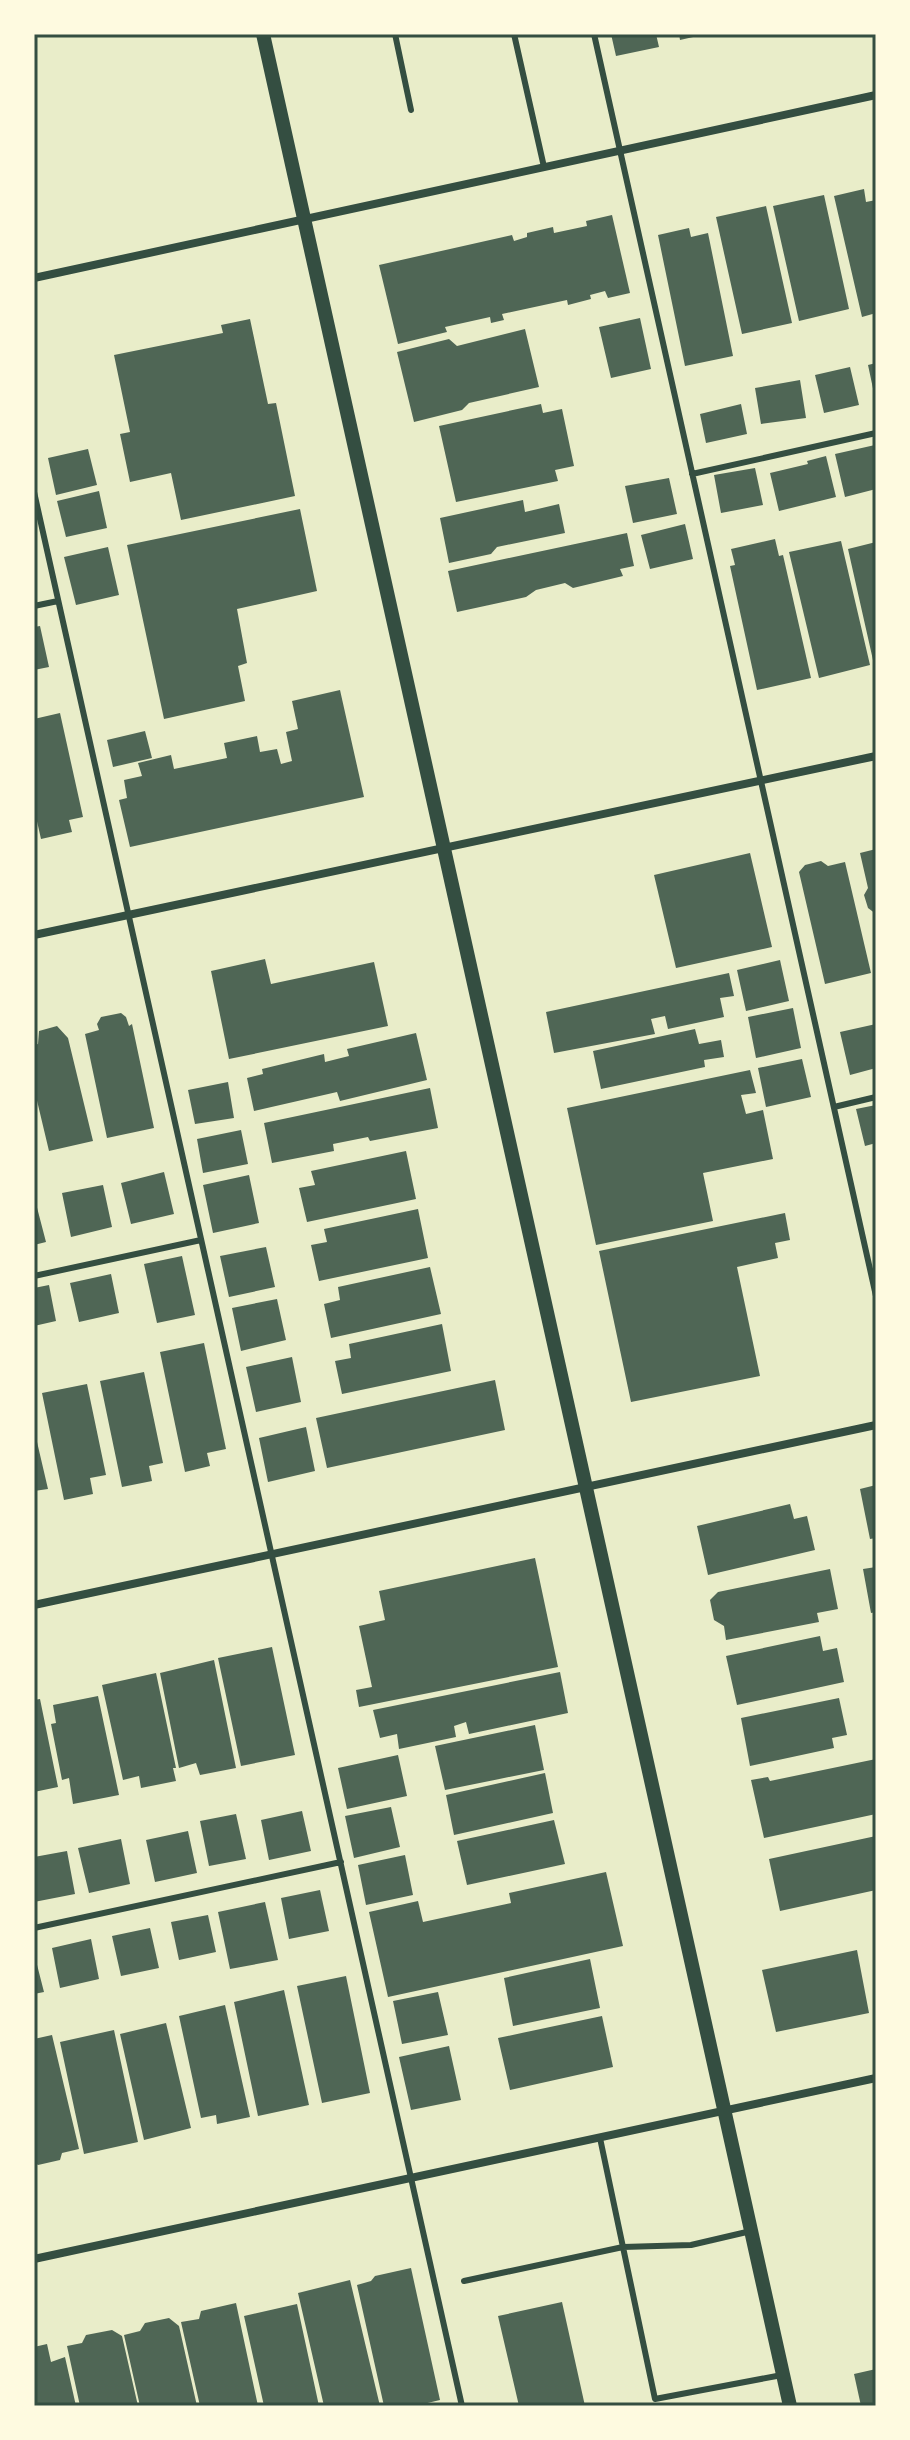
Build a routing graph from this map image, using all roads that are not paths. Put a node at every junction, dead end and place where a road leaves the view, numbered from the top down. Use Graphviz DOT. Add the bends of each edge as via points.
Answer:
graph roads {
  1 [pos="263,34"];
  2 [pos="395,34"];
  3 [pos="514,34"];
  4 [pos="594,34"];
  5 [pos="876,95"];
  6 [pos="411,110"];
  7 [pos="619,149"];
  8 [pos="544,167"];
  9 [pos="304,220"];
  10 [pos="34,278"];
  11 [pos="876,433"];
  12 [pos="692,474"];
  13 [pos="34,492"];
  14 [pos="58,601"];
  15 [pos="34,606"];
  16 [pos="876,756"];
  17 [pos="760,781"];
  18 [pos="444,847"];
  19 [pos="128,915"];
  20 [pos="34,935"];
  21 [pos="876,1097"];
  22 [pos="834,1107"];
  23 [pos="201,1240"];
  24 [pos="34,1276"];
  25 [pos="876,1296"];
  26 [pos="876,1425"];
  27 [pos="585,1487"];
  28 [pos="271,1554"];
  29 [pos="34,1605"];
  30 [pos="341,1862"];
  31 [pos="34,1928"];
  32 [pos="876,2078"];
  33 [pos="724,2111"];
  34 [pos="600,2138"];
  35 [pos="411,2178"];
  36 [pos="751,2231"];
  37 [pos="623,2247"];
  38 [pos="34,2259"];
  39 [pos="464,2281"];
  40 [pos="783,2375"];
  41 [pos="462,2406"];
  42 [pos="790,2406"];
  1 -- 9 [label="street"];
  2 -- 6 [label="lane"];
  3 -- 8 [label="lane"];
  4 -- 7 [label="lane"];
  5 -- 7 [label="street"];
  7 -- 8 [label="street"];
  7 -- 12 [label="lane"];
  8 -- 9 [label="street"];
  9 -- 10 [label="street"];
  9 -- 18 [label="street"];
  11 -- 12 [label="lane"];
  12 -- 17 [label="lane"];
  13 -- 14 [label="lane"];
  14 -- 15 [label="lane"];
  14 -- 19 [label="lane"];
  16 -- 17 [label="street"];
  17 -- 18 [label="street"];
  17 -- 22 [label="lane"];
  18 -- 19 [label="street"];
  18 -- 27 [label="street"];
  19 -- 20 [label="street"];
  19 -- 23 [label="lane"];
  21 -- 22 [label="lane"];
  22 -- 25 [label="lane"];
  23 -- 24 [label="lane"];
  23 -- 28 [label="lane"];
  26 -- 27 [label="street"];
  27 -- 28 [label="street"];
  27 -- 33 [label="street"];
  28 -- 29 [label="street"];
  28 -- 30 [label="lane"];
  30 -- 31 [label="lane"];
  30 -- 35 [label="lane"];
  32 -- 33 [label="street"];
  33 -- 34 [label="street"];
  33 -- 36 [label="street"];
  34 -- 35 [label="street"];
  34 -- 37 [label="lane"];
  35 -- 38 [label="street"];
  35 -- 41 [label="lane"];
  36 -- 37 [label="lane" via="691,2245"];
  36 -- 40 [label="street"];
  37 -- 39 [label="lane"];
  37 -- 40 [label="lane" via="655,2399"];
  40 -- 42 [label="street"];
}
